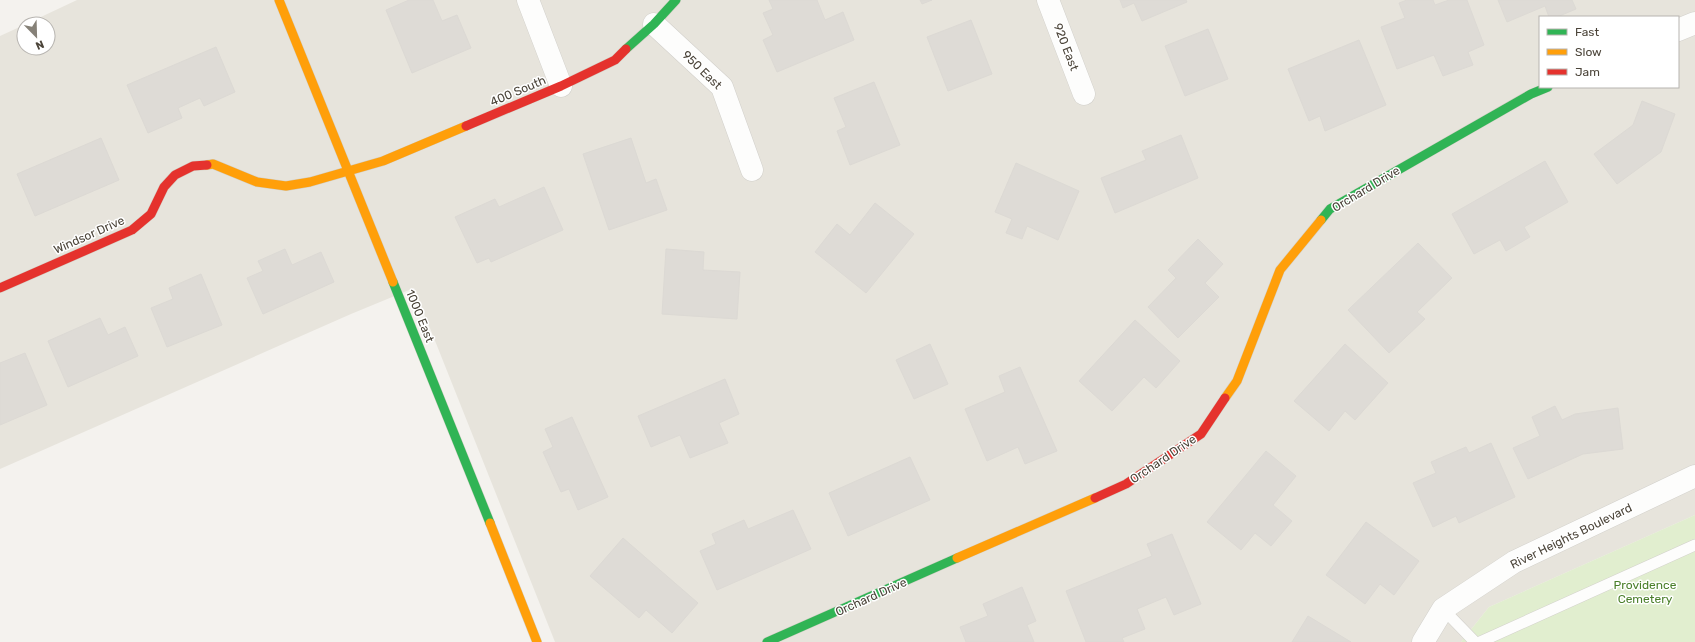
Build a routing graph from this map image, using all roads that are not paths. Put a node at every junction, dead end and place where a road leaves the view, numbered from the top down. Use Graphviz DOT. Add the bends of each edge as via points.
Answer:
graph roads {
  1 [pos="280,0"];
  2 [pos="528,0"];
  3 [pos="676,0"];
  4 [pos="1048,0"];
  5 [pos="1695,23"];
  6 [pos="654,24"];
  7 [pos="1679,30"];
  8 [pos="561,86"];
  9 [pos="1546,88"];
  10 [pos="1084,94"];
  11 [pos="752,170"];
  12 [pos="349,171"];
  13 [pos="0,288"];
  14 [pos="1695,476"];
  15 [pos="1695,545"];
  16 [pos="1442,610"];
  17 [pos="537,642"];
  18 [pos="767,642"];
  19 [pos="1423,642"];
  20 [pos="1475,642"];
  21 [pos="1480,642"];
  1 -- 12 [label="street, 1000 East"];
  2 -- 8 [label="street"];
  3 -- 6 [label="street, 400 South"];
  4 -- 10 [label="street, 920 East"];
  5 -- 7 [label="street"];
  6 -- 8 [label="street, 400 South" via="615,60"];
  6 -- 11 [label="street, 950 East" via="722,87"];
  8 -- 12 [label="street, 400 South" via="383,161"];
  9 -- 18 [label="street, Orchard Drive" via="1330,209 1280,270 1238,381 1201,434 1126,484"];
  12 -- 13 [label="street, Windsor Drive" via="286,186 257,182 213,164 192,166 175,175 164,187 151,214 132,230"];
  12 -- 17 [label="street, 1000 East"];
  14 -- 16 [label="street, River Heights Boulevard" via="1514,562"];
  15 -- 21 [label="lane"];
  16 -- 19 [label="street, River Heights Boulevard"];
  16 -- 20 [label="lane"];
}
